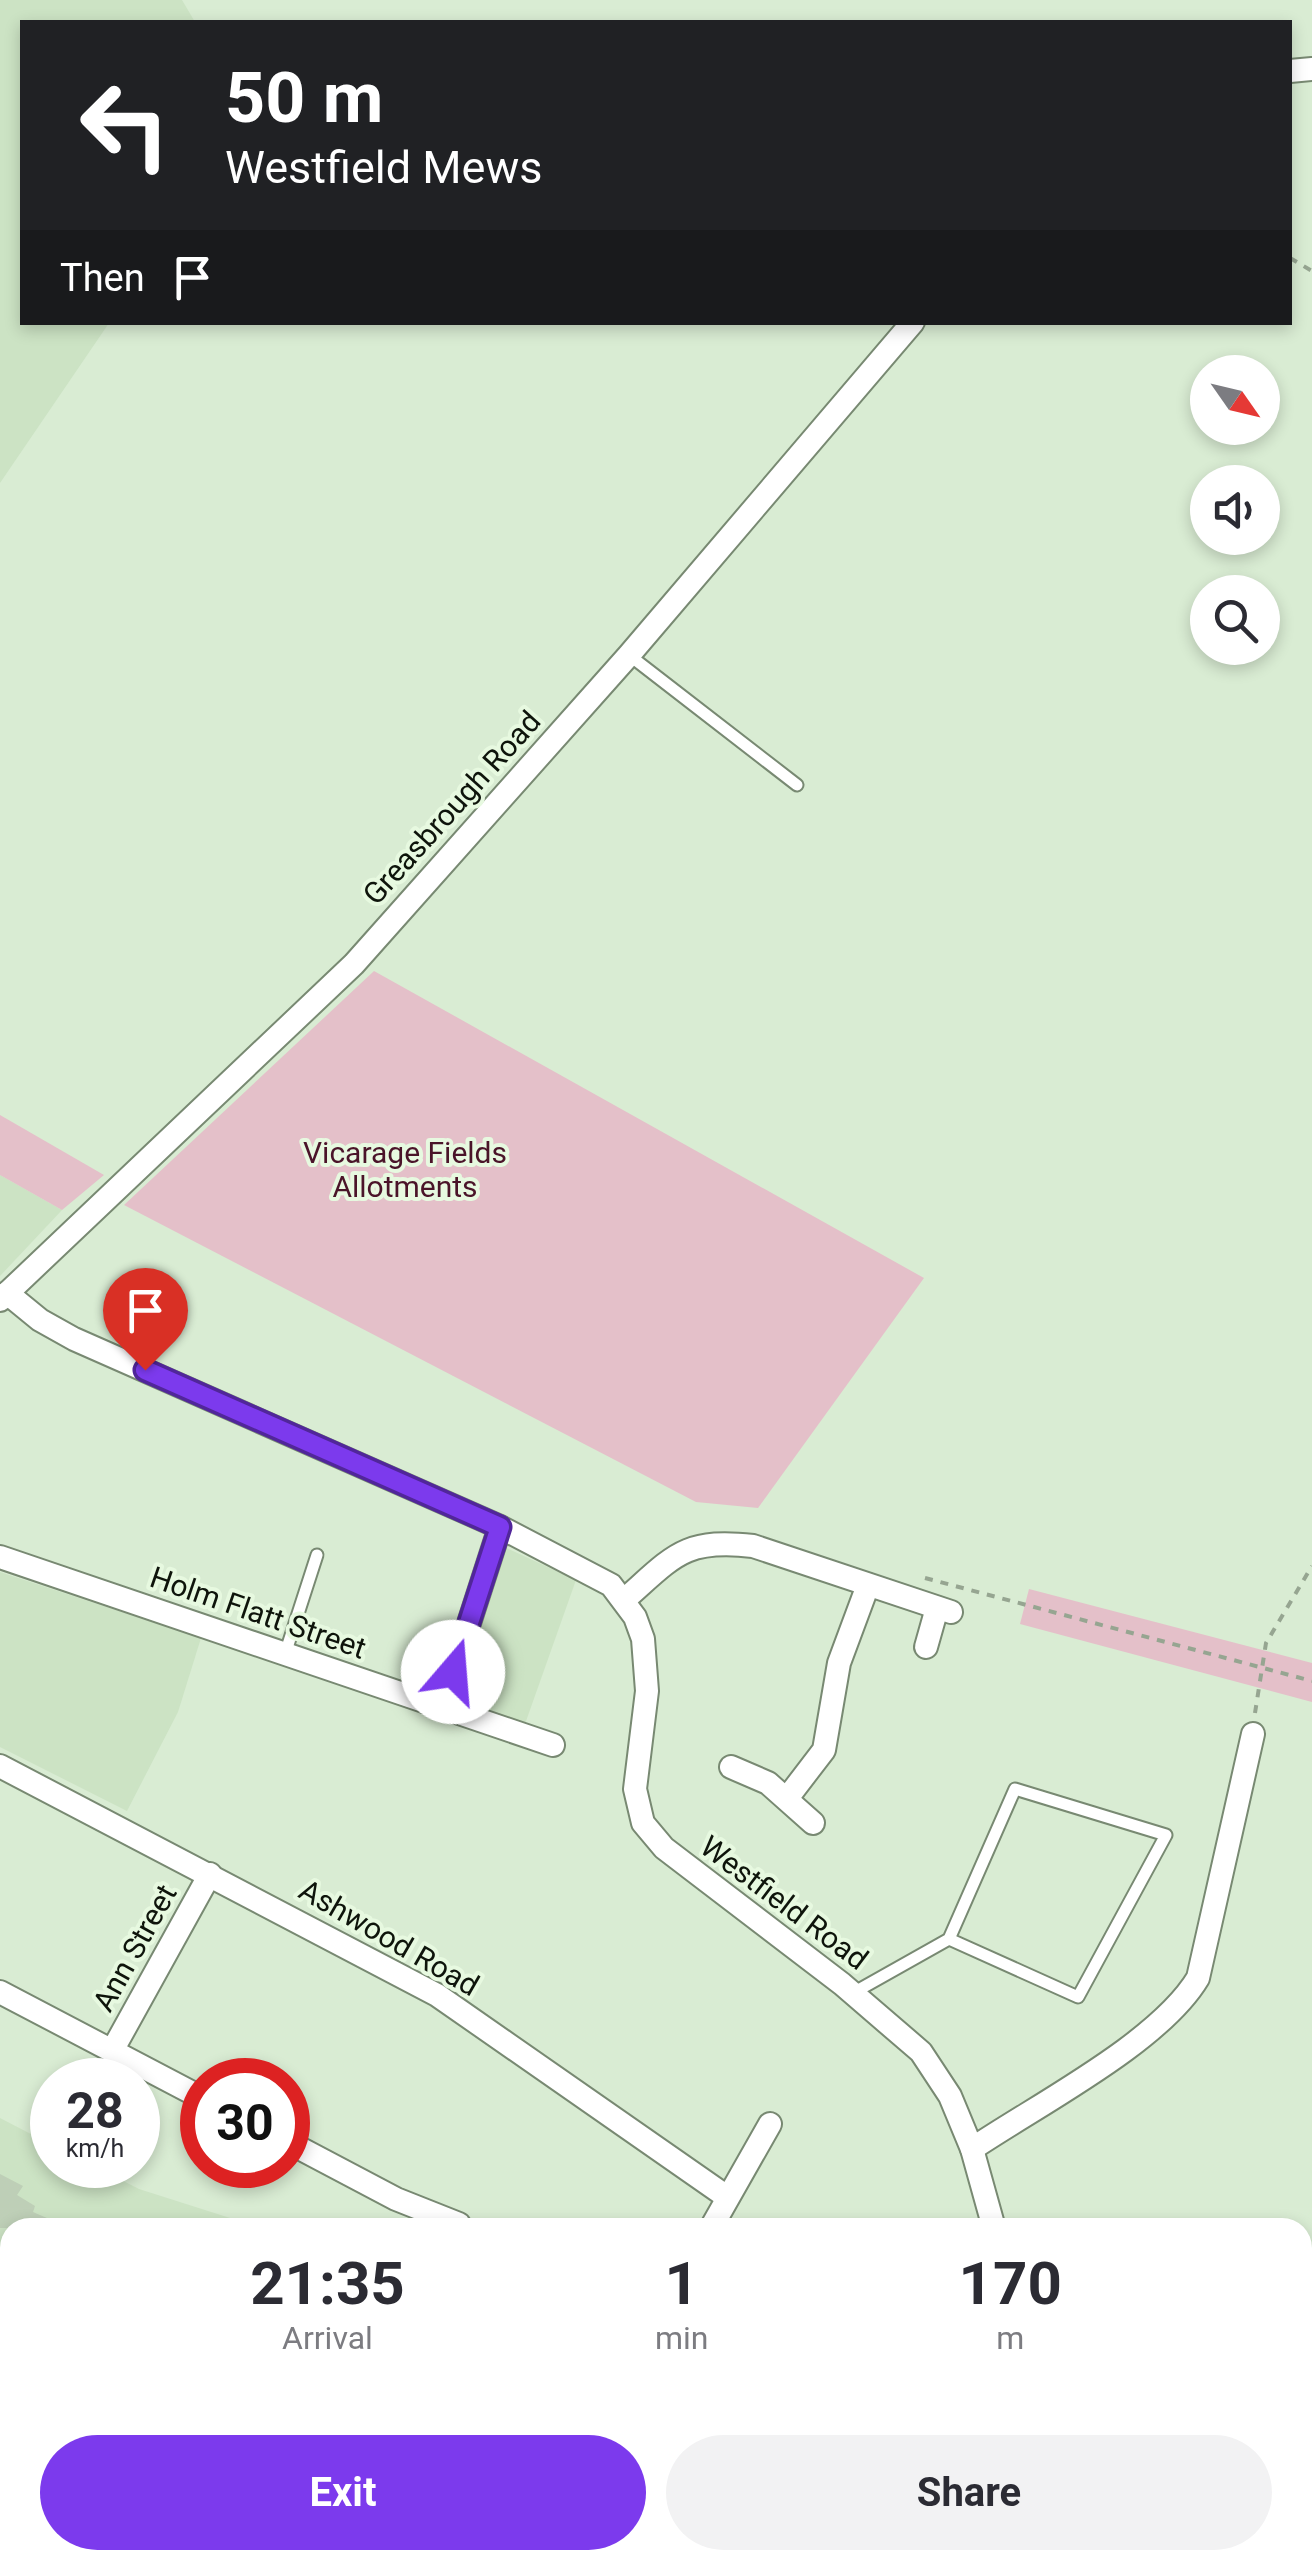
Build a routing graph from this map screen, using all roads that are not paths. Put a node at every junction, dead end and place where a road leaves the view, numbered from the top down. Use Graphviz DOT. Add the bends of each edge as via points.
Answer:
graph roads {
  1 [pos="910,325"];
  2 [pos="629,655"];
  3 [pos="796,784"];
  4 [pos="3,1296"];
  5 [pos="500,1527"];
  6 [pos="317,1555"];
  7 [pos="0,1557"];
  8 [pos="868,1585"];
  9 [pos="624,1600"];
  10 [pos="926,1647"];
  11 [pos="285,1654"];
  12 [pos="442,1708"];
  13 [pos="1254,1734"];
  14 [pos="552,1745"];
  15 [pos="0,1766"];
  16 [pos="731,1767"];
  17 [pos="788,1798"];
  18 [pos="812,1823"];
  19 [pos="210,1874"];
  20 [pos="949,1939"];
  21 [pos="0,1992"];
  22 [pos="853,1993"];
  23 [pos="112,2051"];
  24 [pos="180,2087"];
  25 [pos="770,2124"];
  26 [pos="972,2150"];
  27 [pos="310,2153"];
  28 [pos="728,2197"];
  29 [pos="444,2218"];
  30 [pos="716,2218"];
  31 [pos="991,2218"];
  1 -- 2 [label="street, Greasbrough Road"];
  2 -- 3 [label="lane"];
  2 -- 4 [label="street, Greasbrough Road" via="354,964"];
  4 -- 5 [label="street" via="74,1338"];
  5 -- 9 [label="street" via="600,1576"];
  5 -- 12 [label="street"];
  6 -- 11 [label="lane"];
  7 -- 11 [label="street, Holm Flatt Street"];
  8 -- 9 [label="street" via="754,1546 704,1542 674,1557"];
  8 -- 10 [label="street" via="944,1610"];
  8 -- 17 [label="street" via="838,1663 824,1750"];
  9 -- 22 [label="street, Westfield Road" via="647,1662 635,1789 643,1823 664,1848"];
  11 -- 12 [label="street, Holm Flatt Street"];
  12 -- 14 [label="street, Holm Flatt Street"];
  13 -- 26 [label="street" via="1198,1978 1186,1998 1126,2047"];
  15 -- 19 [label="street, Ashwood Road"];
  16 -- 17 [label="street"];
  17 -- 18 [label="street"];
  19 -- 23 [label="street, Ann Street"];
  19 -- 28 [label="street, Ashwood Road" via="438,1995"];
  20 -- 20 [label="lane" via="1015,1789 1166,1834 1078,1997"];
  20 -- 22 [label="lane"];
  21 -- 23 [label="street"];
  22 -- 26 [label="street, Westfield Road" via="921,2052 950,2096"];
  23 -- 24 [label="street"];
  25 -- 28 [label="street"];
  26 -- 31 [label="street, Westfield Road"];
  27 -- 29 [label="street"];
  28 -- 30 [label="street"];
}
